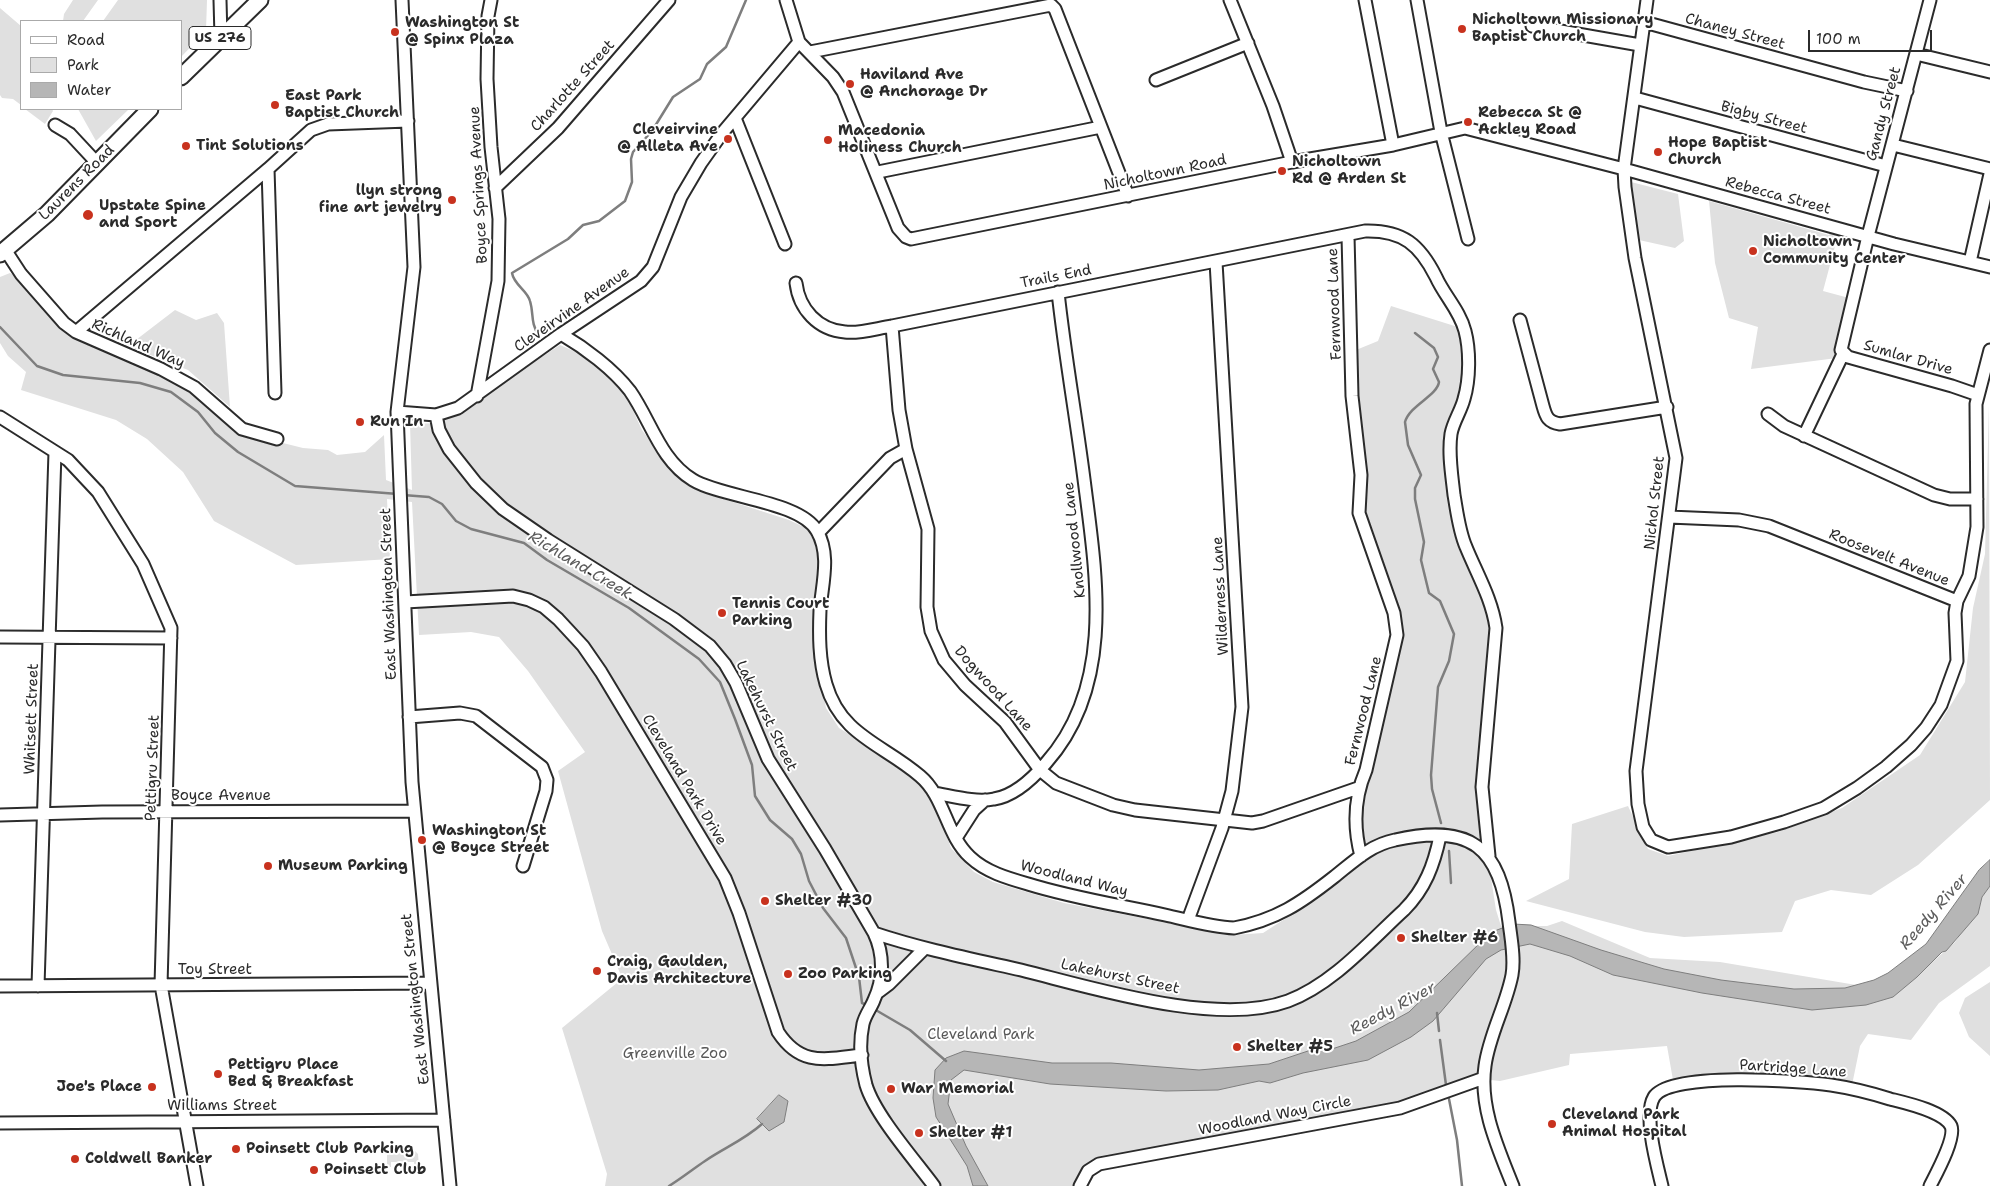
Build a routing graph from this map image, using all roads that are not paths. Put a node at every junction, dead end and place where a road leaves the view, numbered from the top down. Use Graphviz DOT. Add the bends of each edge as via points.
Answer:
graph roads {
  1 [pos="220,0"];
  2 [pos="260,0"];
  3 [pos="402,0"];
  4 [pos="491,0"];
  5 [pos="669,0"];
  6 [pos="786,0"];
  7 [pos="1230,0"];
  8 [pos="1365,0"];
  9 [pos="1417,0"];
  10 [pos="1647,0"];
  11 [pos="1930,0"];
  12 [pos="1644,22"];
  13 [pos="1532,26"];
  14 [pos="221,37"];
  15 [pos="798,42"];
  16 [pos="1248,43"];
  17 [pos="1640,45"];
  18 [pos="810,52"];
  19 [pos="1916,54"];
  20 [pos="1990,72"];
  21 [pos="182,76"];
  22 [pos="1156,80"];
  23 [pos="1907,91"];
  24 [pos="1635,98"];
  25 [pos="149,110"];
  26 [pos="735,118"];
  27 [pos="408,121"];
  28 [pos="56,125"];
  29 [pos="1100,126"];
  30 [pos="1441,132"];
  31 [pos="1393,145"];
  32 [pos="1893,145"];
  33 [pos="1292,162"];
  34 [pos="97,163"];
  35 [pos="1886,166"];
  36 [pos="268,169"];
  37 [pos="1624,169"];
  38 [pos="1990,169"];
  39 [pos="878,172"];
  40 [pos="1990,174"];
  41 [pos="496,188"];
  42 [pos="1128,196"];
  43 [pos="1348,236"];
  44 [pos="1868,236"];
  45 [pos="1468,239"];
  46 [pos="786,244"];
  47 [pos="3,252"];
  48 [pos="1216,262"];
  49 [pos="1970,262"];
  50 [pos="1990,267"];
  51 [pos="796,283"];
  52 [pos="1058,292"];
  53 [pos="1520,320"];
  54 [pos="892,326"];
  55 [pos="76,332"];
  56 [pos="557,337"];
  57 [pos="1990,350"];
  58 [pos="1843,354"];
  59 [pos="275,393"];
  60 [pos="1978,395"];
  61 [pos="477,396"];
  62 [pos="1667,407"];
  63 [pos="397,412"];
  64 [pos="1768,414"];
  65 [pos="436,415"];
  66 [pos="0,417"];
  67 [pos="1804,436"];
  68 [pos="277,439"];
  69 [pos="906,449"];
  70 [pos="55,452"];
  71 [pos="1977,499"];
  72 [pos="1669,517"];
  73 [pos="818,533"];
  74 [pos="1957,601"];
  75 [pos="405,602"];
  76 [pos="0,638"];
  77 [pos="49,638"];
  78 [pos="171,638"];
  79 [pos="409,716"];
  80 [pos="1040,770"];
  81 [pos="1358,788"];
  82 [pos="934,793"];
  83 [pos="985,800"];
  84 [pos="413,811"];
  85 [pos="167,812"];
  86 [pos="44,813"];
  87 [pos="0,815"];
  88 [pos="1224,821"];
  89 [pos="1486,825"];
  90 [pos="1440,836"];
  91 [pos="956,838"];
  92 [pos="1651,840"];
  93 [pos="1474,843"];
  94 [pos="1361,856"];
  95 [pos="1490,856"];
  96 [pos="523,866"];
  97 [pos="1188,920"];
  98 [pos="874,933"];
  99 [pos="925,948"];
  100 [pos="430,983"];
  101 [pos="161,985"];
  102 [pos="0,986"];
  103 [pos="38,986"];
  104 [pos="876,996"];
  105 [pos="862,1055"];
  106 [pos="1484,1078"];
  107 [pos="186,1120"];
  108 [pos="444,1120"];
  109 [pos="0,1123"];
  110 [pos="197,1186"];
  111 [pos="450,1186"];
  112 [pos="934,1186"];
  113 [pos="1080,1186"];
  114 [pos="1513,1186"];
  115 [pos="1662,1186"];
  116 [pos="1930,1186"];
  1 -- 14 [label="street"];
  2 -- 14 [label="main road, US 276"];
  3 -- 27 [label="street, East Washington Street"];
  4 -- 41 [label="street, Boyce Springs Avenue" via="487,72"];
  5 -- 41 [label="street, Charlotte Street" via="558,128"];
  6 -- 15 [label="street"];
  7 -- 16 [label="street"];
  8 -- 31 [label="street"];
  9 -- 30 [label="street"];
  10 -- 12 [label="street, Nichol Street"];
  11 -- 19 [label="street, Gandy Street"];
  12 -- 17 [label="street, Nichol Street"];
  12 -- 23 [label="street, Chaney Street"];
  13 -- 17 [label="street"];
  14 -- 21 [label="main road, US 276"];
  15 -- 18 [label="street"];
  15 -- 26 [label="street, Cleveirvine Avenue"];
  16 -- 22 [label="street"];
  16 -- 33 [label="street"];
  17 -- 24 [label="street, Nichol Street"];
  18 -- 29 [label="street" via="1051,5 1055,8"];
  18 -- 39 [label="street" via="843,92"];
  19 -- 20 [label="street"];
  19 -- 23 [label="street, Gandy Street"];
  23 -- 32 [label="street, Gandy Street"];
  24 -- 35 [label="street, Bigby Street"];
  24 -- 37 [label="street, Nichol Street"];
  25 -- 34 [label="main road, Laurens Road"];
  26 -- 46 [label="street"];
  26 -- 56 [label="street, Cleveirvine Avenue" via="688,184 647,275"];
  27 -- 36 [label="street" via="320,125"];
  27 -- 63 [label="street, East Washington Street" via="414,267"];
  28 -- 34 [label="street" via="70,134"];
  29 -- 39 [label="street"];
  29 -- 42 [label="street"];
  30 -- 31 [label="street, Nicholtown Road"];
  30 -- 37 [label="street, Rebecca Street" via="1456,128 1474,129"];
  30 -- 45 [label="street"];
  31 -- 33 [label="street, Nicholtown Road"];
  32 -- 35 [label="street, Gandy Street"];
  32 -- 38 [label="street"];
  33 -- 42 [label="street, Nicholtown Road"];
  34 -- 47 [label="main road, Laurens Road" via="47,214"];
  35 -- 44 [label="street, Gandy Street"];
  36 -- 55 [label="street"];
  36 -- 59 [label="street"];
  37 -- 44 [label="street, Rebecca Street"];
  37 -- 62 [label="street, Nichol Street" via="1635,258"];
  39 -- 42 [label="street, Nicholtown Road" via="898,228 906,237 918,239"];
  40 -- 49 [label="street"];
  41 -- 61 [label="street, Boyce Springs Avenue" via="498,281"];
  43 -- 48 [label="street, Trails End"];
  43 -- 81 [label="street, Fernwood Lane" via="1352,396 1360,475 1359,513 1394,613 1397,635 1366,770"];
  43 -- 89 [label="street, Fernwood Lane" via="1378,230 1406,238 1430,266 1460,318 1465,333 1465,396 1451,431 1450,454 1460,529 1491,603 1496,628 1482,787"];
  44 -- 49 [label="street, Rebecca Street"];
  44 -- 58 [label="street, Sumlar Drive" via="1841,344"];
  47 -- 55 [label="street, Richland Way" via="64,323"];
  48 -- 52 [label="street, Trails End"];
  48 -- 88 [label="street, Wilderness Lane" via="1242,707 1236,769"];
  49 -- 50 [label="street, Rebecca Street"];
  51 -- 54 [label="street, Trails End" via="809,315 824,326 846,333"];
  52 -- 54 [label="street, Trails End"];
  52 -- 80 [label="street, Knollwood Lane" via="1096,571 1097,601 1092,663 1084,698 1057,751"];
  53 -- 62 [label="street" via="1542,406 1551,422 1560,424"];
  54 -- 69 [label="street, Dogwood Lane" via="899,410"];
  55 -- 68 [label="street, Richland Way" via="187,383 242,429"];
  56 -- 61 [label="street, Cleveirvine Avenue"];
  56 -- 73 [label="street" via="613,372 664,451 687,476 702,485 796,514"];
  57 -- 60 [label="street"];
  58 -- 60 [label="street, Sumlar Drive"];
  58 -- 67 [label="street"];
  60 -- 71 [label="street"];
  61 -- 65 [label="street, Cleveirvine Avenue" via="458,408"];
  62 -- 72 [label="street, Nichol Street" via="1676,458"];
  63 -- 65 [label="street, Cleveirvine Avenue"];
  63 -- 75 [label="street, East Washington Street"];
  64 -- 67 [label="street"];
  65 -- 98 [label="street, Lakehurst Street" via="439,430 449,449 476,483 503,508 710,646 736,683 768,759"];
  66 -- 70 [label="street, Pettigru Street"];
  67 -- 71 [label="street" via="1941,498"];
  69 -- 73 [label="street" via="890,458"];
  69 -- 80 [label="street, Dogwood Lane" via="928,529 928,607 931,631 938,650 964,685 1005,722"];
  70 -- 77 [label="street, Whitsett Street"];
  70 -- 78 [label="street, Pettigru Street" via="86,477 118,520 155,588 167,615"];
  71 -- 74 [label="street" via="1977,527 1969,576"];
  72 -- 74 [label="street, Roosevelt Avenue" via="1739,520 1769,526"];
  72 -- 92 [label="street, Nichol Street" via="1636,771 1640,818"];
  73 -- 82 [label="street, Woodland Way" via="823,545 825,574 820,650 826,684 834,705 855,732 904,762 924,779"];
  74 -- 92 [label="street, Roosevelt Avenue" via="1957,661 1941,705 1911,745 1886,767 1831,804 1784,822 1731,837 1668,847"];
  75 -- 79 [label="street, East Washington Street"];
  75 -- 105 [label="street, Cleveland Park Drive" via="513,596 544,607 564,625 601,672 716,861 732,894 778,1032 790,1047 812,1060"];
  76 -- 77 [label="street"];
  77 -- 78 [label="street"];
  77 -- 86 [label="street, Whitsett Street"];
  78 -- 85 [label="street, Pettigru Street"];
  79 -- 84 [label="street, East Washington Street"];
  79 -- 96 [label="street" via="460,713 476,716 542,768 547,780 546,791"];
  80 -- 83 [label="street, Knollwood Lane" via="1009,793"];
  80 -- 88 [label="street, Dogwood Lane" via="1056,783 1113,805"];
  81 -- 88 [label="street, Dogwood Lane" via="1263,821"];
  81 -- 94 [label="street, Fernwood Lane" via="1356,831"];
  82 -- 83 [label="street, Knollwood Lane"];
  82 -- 91 [label="street, Woodland Way"];
  83 -- 91 [label="street" via="969,816"];
  84 -- 85 [label="street, Boyce Avenue"];
  84 -- 100 [label="street, East Washington Street"];
  85 -- 86 [label="street, Boyce Avenue"];
  85 -- 101 [label="street, Pettigru Street"];
  86 -- 87 [label="street, Boyce Avenue"];
  86 -- 103 [label="street, Whitsett Street"];
  88 -- 97 [label="street, Wilderness Lane"];
  89 -- 93 [label="street"];
  89 -- 95 [label="street, Fernwood Lane"];
  90 -- 93 [label="street, Woodland Way"];
  90 -- 94 [label="street, Woodland Way" via="1422,835 1394,840"];
  90 -- 99 [label="street, Lakehurst Street" via="1429,874 1415,899 1316,986 1298,997 1276,1004 1238,1008 1158,1003"];
  91 -- 97 [label="street, Woodland Way" via="970,858 1001,876 1066,896"];
  93 -- 95 [label="street, Woodland Way"];
  94 -- 97 [label="street, Woodland Way" via="1308,897 1262,922 1234,928"];
  95 -- 106 [label="street, Woodland Way" via="1500,880 1509,920 1512,974 1489,1046"];
  98 -- 99 [label="street, Lakehurst Street"];
  98 -- 104 [label="street, Lakehurst Street" via="882,966"];
  99 -- 104 [label="street"];
  100 -- 101 [label="street, Toy Street"];
  100 -- 108 [label="street, East Washington Street"];
  101 -- 103 [label="street, Toy Street"];
  101 -- 107 [label="street, Pettigru Street"];
  102 -- 103 [label="street, Toy Street"];
  104 -- 105 [label="street" via="862,1032"];
  105 -- 112 [label="street" via="866,1084 876,1106"];
  106 -- 113 [label="street, Woodland Way Circle" via="1400,1108 1098,1164 1088,1171"];
  106 -- 114 [label="street, Woodland Way" via="1490,1122"];
  107 -- 108 [label="street, Williams Street"];
  107 -- 109 [label="street, Williams Street"];
  107 -- 110 [label="street, Pettigru Street"];
  108 -- 111 [label="street, East Washington Street"];
  115 -- 116 [label="street, Partridge Lane" via="1650,1123 1651,1102 1667,1087 1714,1080 1832,1085 1906,1103 1940,1116 1950,1124 1951,1140"];
}
